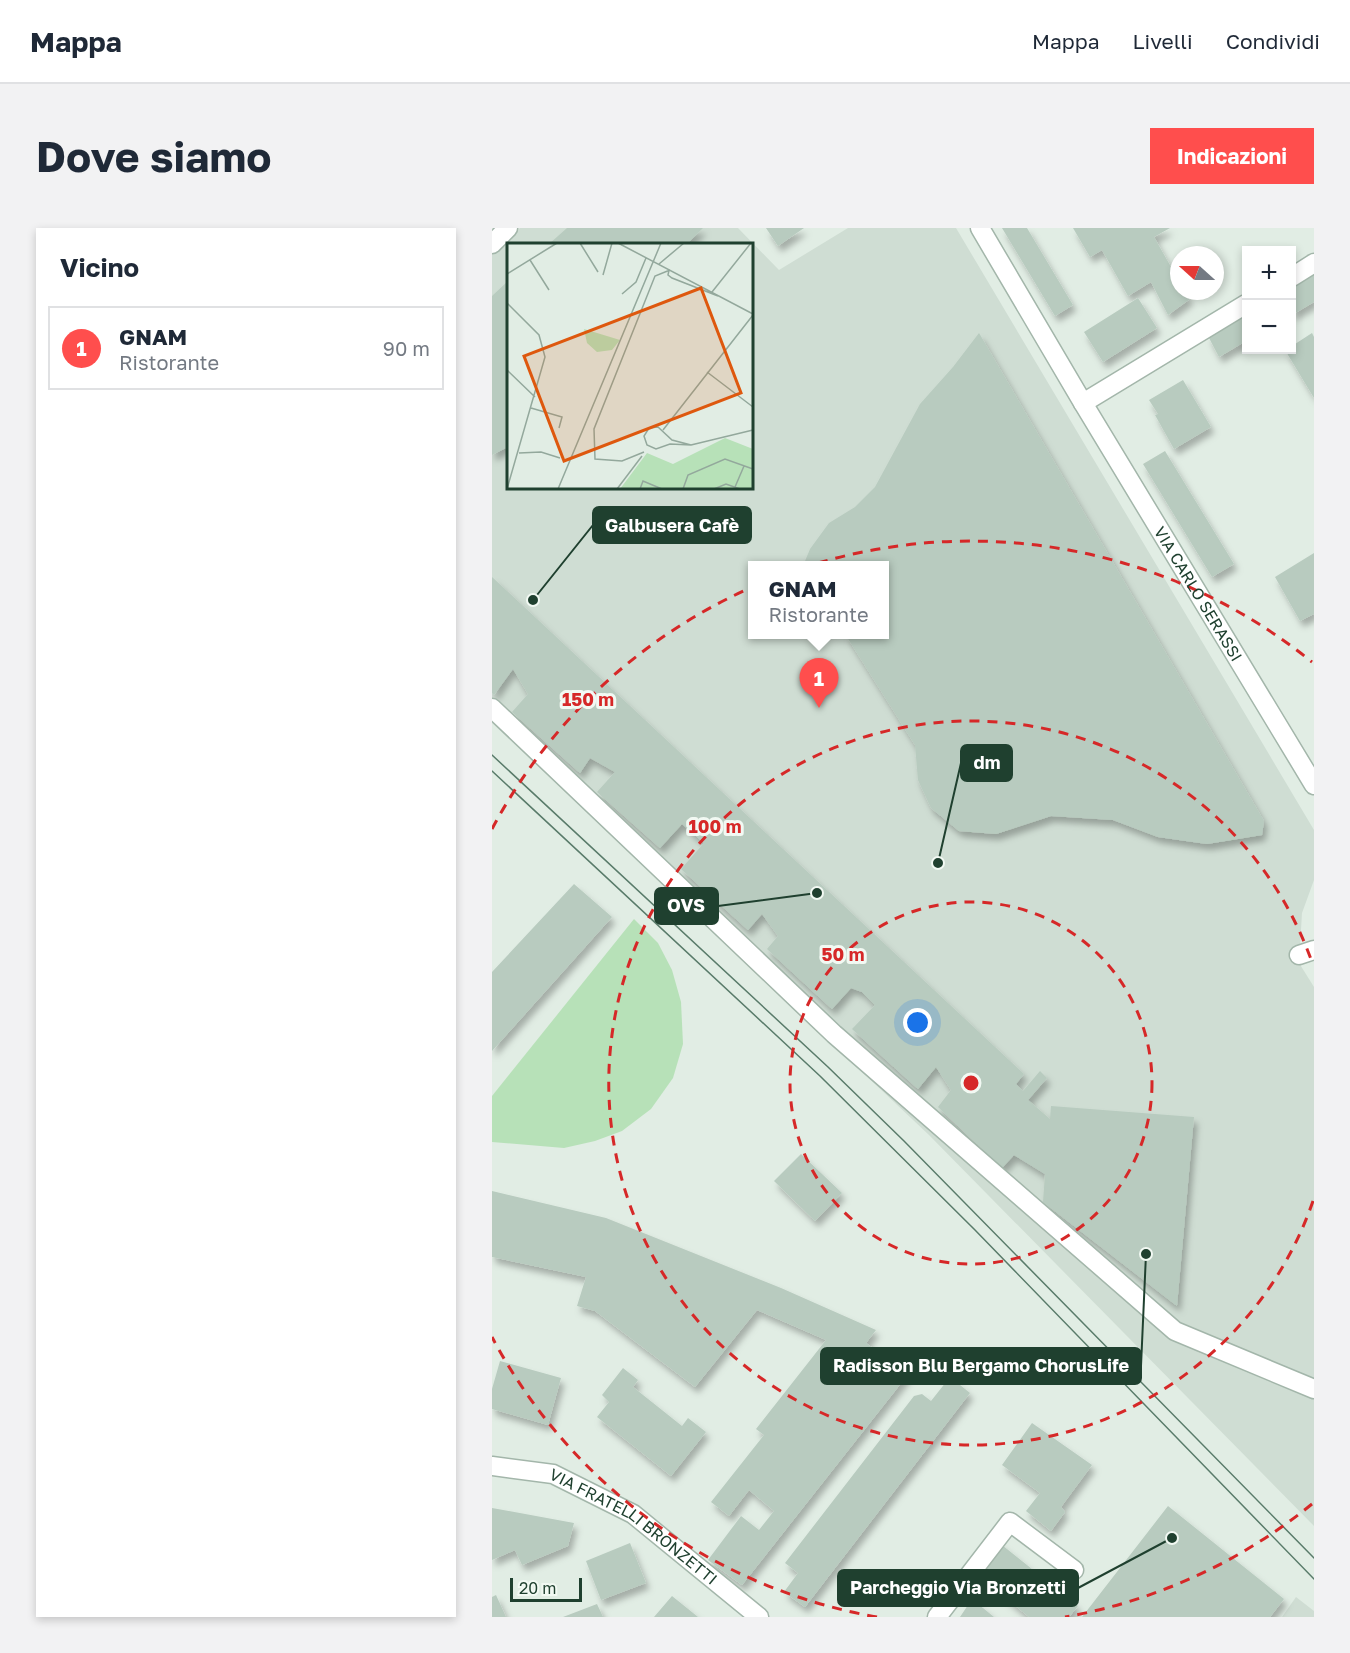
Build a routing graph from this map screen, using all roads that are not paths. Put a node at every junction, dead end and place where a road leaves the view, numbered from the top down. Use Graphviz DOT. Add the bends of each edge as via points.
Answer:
graph roads {
  1 [pos="508,228"];
  2 [pos="980,228"];
  3 [pos="492,244"];
  4 [pos="1314,263"];
  5 [pos="1296,274"];
  6 [pos="1242,306"];
  7 [pos="1083,404"];
  8 [pos="492,708"];
  9 [pos="1314,785"];
  10 [pos="1314,1389"];
  11 [pos="492,1466"];
  12 [pos="1074,1570"];
  13 [pos="759,1617"];
  14 [pos="937,1617"];
  1 -- 3 [label="street"];
  2 -- 7 [label="street, VIA CARLO SERASSI"];
  4 -- 5 [label="street"];
  6 -- 7 [label="street"];
  7 -- 9 [label="street, VIA CARLO SERASSI"];
  8 -- 10 [label="street" via="834,1034 1175,1331"];
  11 -- 13 [label="street, VIA FRATELLI BRONZETTI" via="553,1474 633,1514"];
  12 -- 14 [label="street" via="1010,1522"];
}
